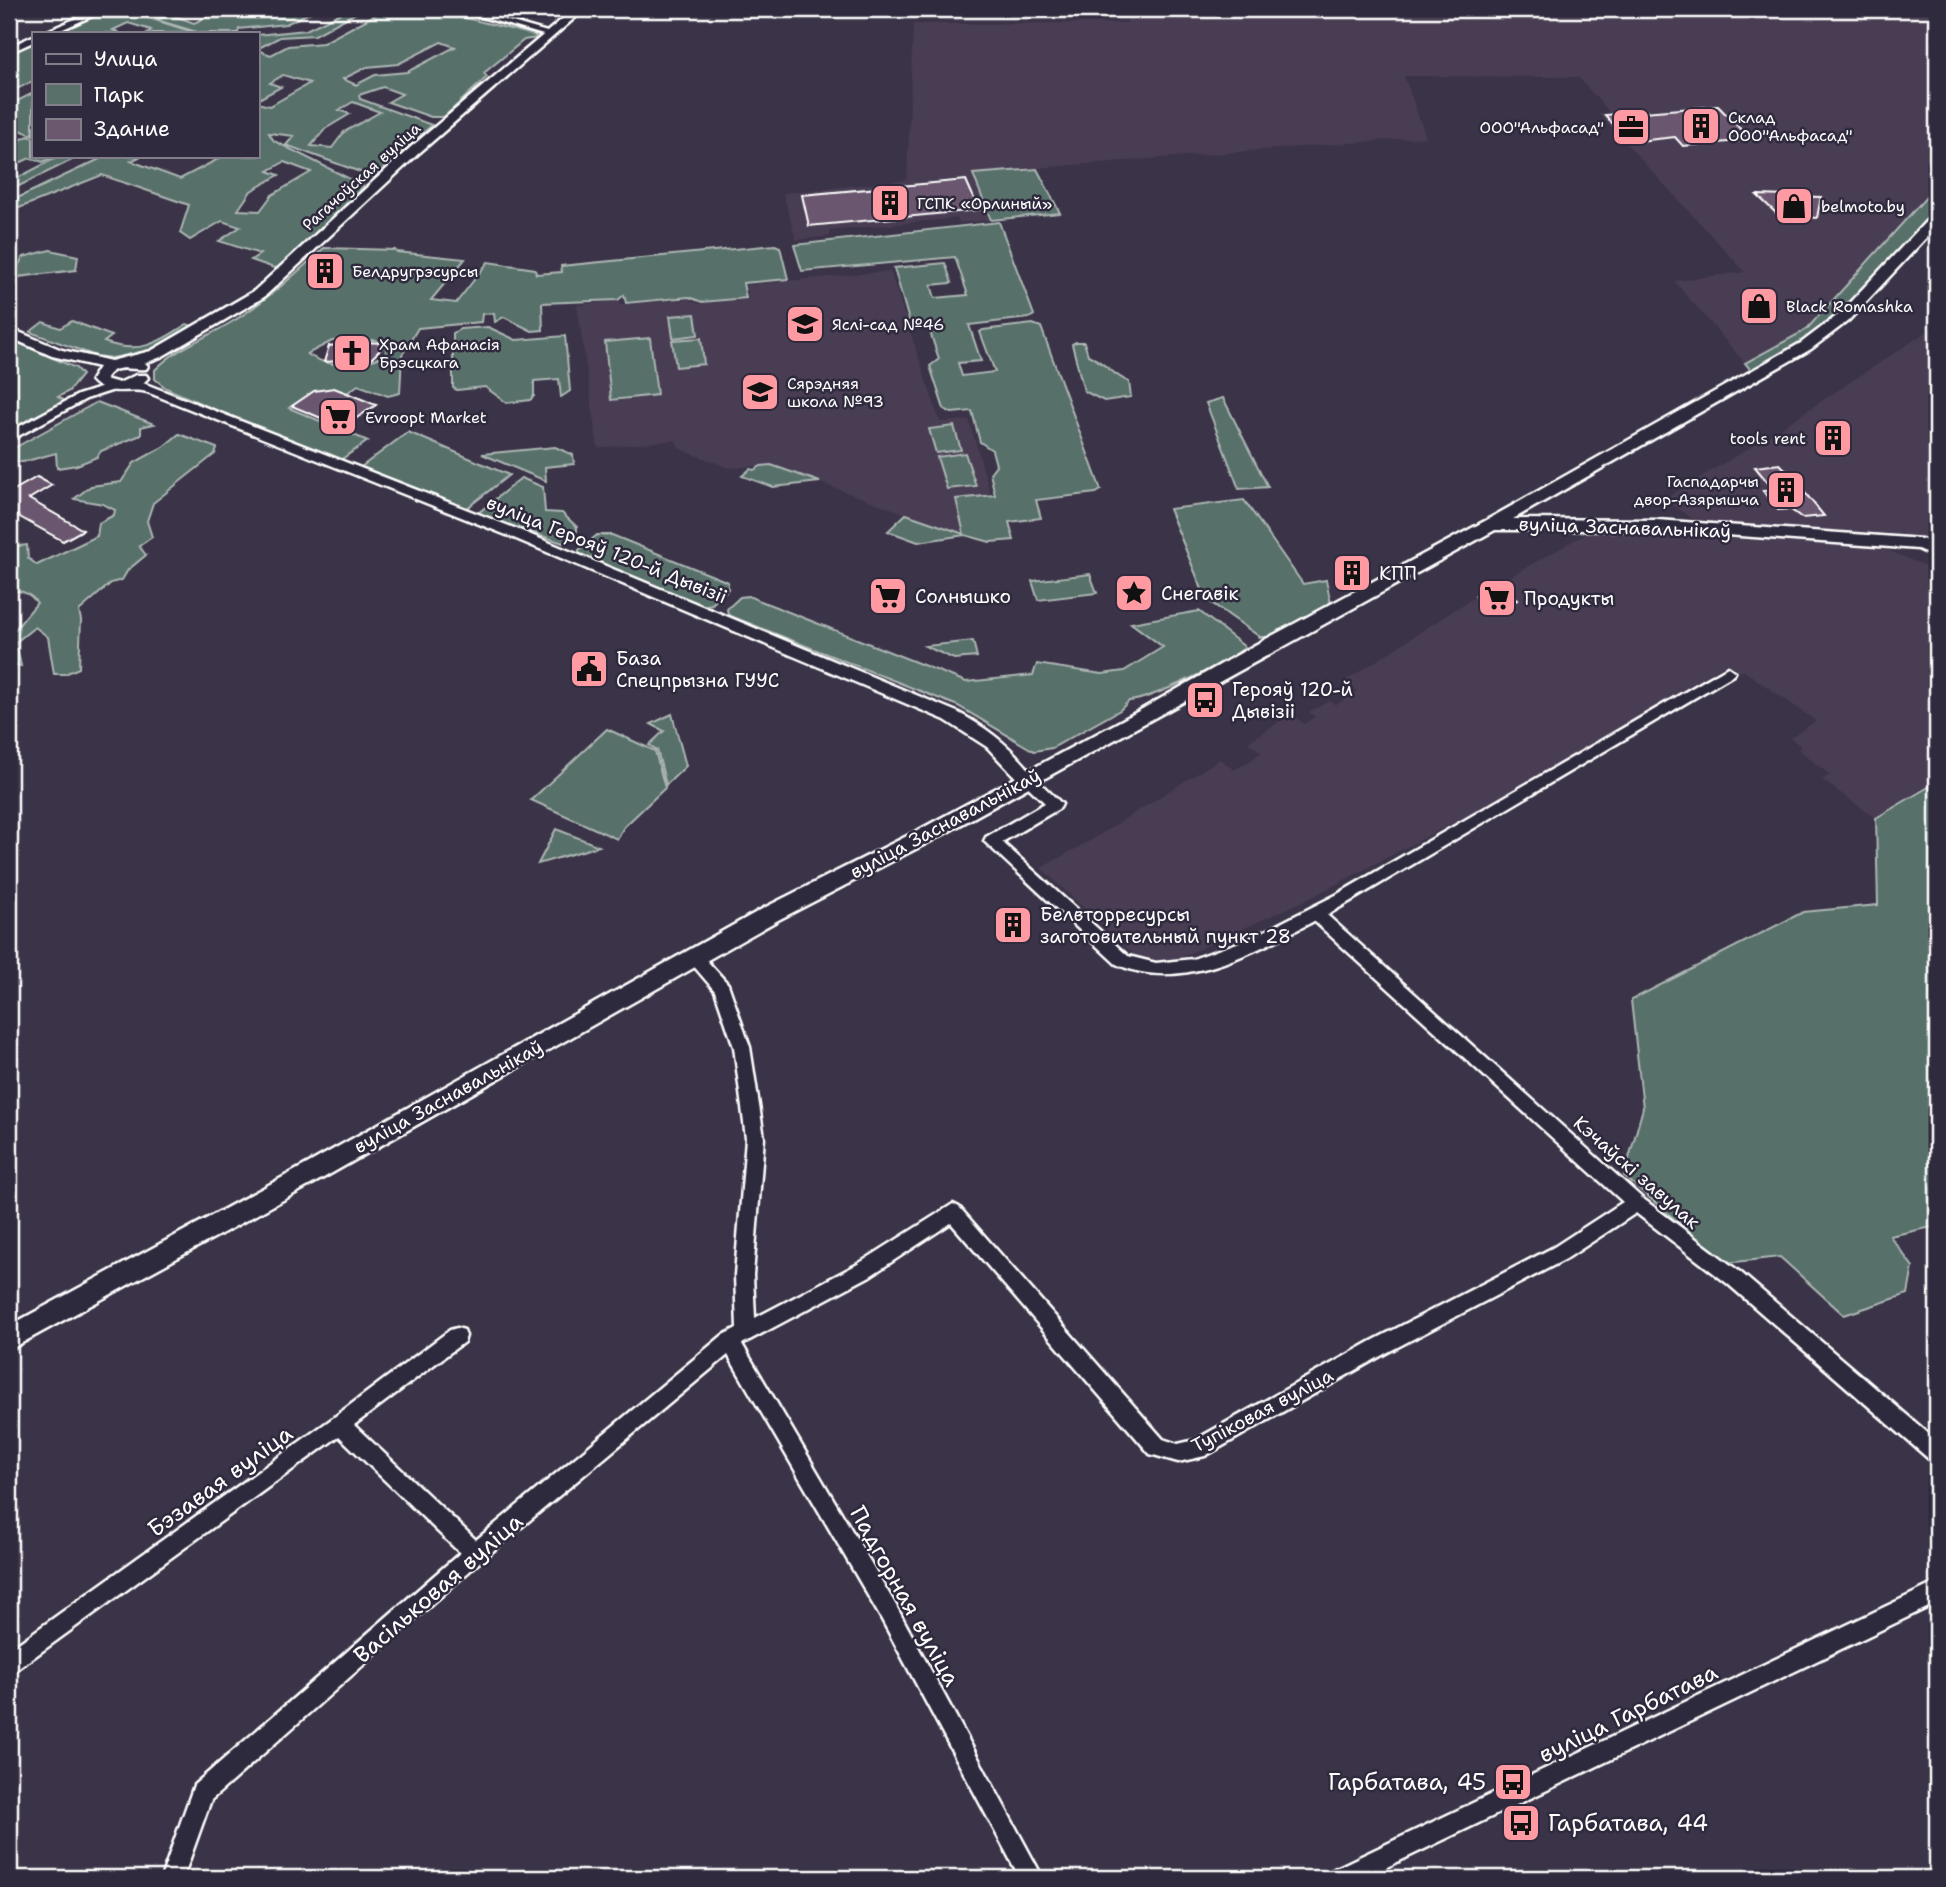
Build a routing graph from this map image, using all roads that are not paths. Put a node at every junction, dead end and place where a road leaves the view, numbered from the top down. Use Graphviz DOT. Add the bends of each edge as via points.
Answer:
graph roads {
  1 [pos="104,9"];
  2 [pos="458,9"];
  3 [pos="580,9"];
  4 [pos="49,32"];
  5 [pos="550,34"];
  6 [pos="32,39"];
  7 [pos="9,50"];
  8 [pos="1937,218"];
  9 [pos="9,332"];
  10 [pos="156,354"];
  11 [pos="130,363"];
  12 [pos="106,377"];
  13 [pos="142,380"];
  14 [pos="9,438"];
  15 [pos="1492,525"];
  16 [pos="1932,547"];
  17 [pos="1728,672"];
  18 [pos="1028,780"];
  19 [pos="1317,915"];
  20 [pos="694,957"];
  21 [pos="1636,1203"];
  22 [pos="953,1212"];
  23 [pos="738,1335"];
  24 [pos="457,1336"];
  25 [pos="9,1339"];
  26 [pos="340,1424"];
  27 [pos="1937,1453"];
  28 [pos="474,1553"];
  29 [pos="1937,1592"];
  30 [pos="9,1663"];
  31 [pos="172,1878"];
  32 [pos="1032,1878"];
  33 [pos="1340,1878"];
  1 -- 4 [label="street"];
  2 -- 5 [label="street"];
  3 -- 5 [label="street, Рагачоўская вуліца"];
  5 -- 10 [label="street, Рагачоўская вуліца" via="259,294"];
  6 -- 7 [label="street"];
  8 -- 15 [label="main road" via="1843,318 1806,346"];
  9 -- 12 [label="street" via="81,360"];
  10 -- 11 [label="street, Рагачоўская вуліца"];
  10 -- 13 [label="street, Рагачоўская вуліца"];
  11 -- 12 [label="street, Рагачоўская вуліца"];
  11 -- 13 [label="street, вуліца Герояў 120-й Дывізіі"];
  12 -- 13 [label="street"];
  12 -- 14 [label="street" via="82,397"];
  13 -- 18 [label="street, вуліца Герояў 120-й Дывізіі" via="951,716 1006,754"];
  15 -- 16 [label="main road, вуліца Заснавальнікаў" via="1662,525"];
  15 -- 18 [label="main road, вуліца Заснавальнікаў"];
  17 -- 19 [label="street, вуліца Заснавальнікаў"];
  18 -- 19 [label="street, вуліца Заснавальнікаў" via="1055,804 991,841 1122,960 1137,968 1201,963"];
  18 -- 20 [label="main road, вуліца Заснавальнікаў"];
  19 -- 21 [label="street, Кэчаўскі завулак"];
  20 -- 23 [label="street" via="722,988 742,1047 755,1138"];
  20 -- 25 [label="main road, вуліца Заснавальнікаў"];
  21 -- 22 [label="street, Тупіковая вуліца" via="1560,1253 1378,1347 1198,1449 1178,1453 1157,1447"];
  21 -- 27 [label="street, Кэчаўскі завулак" via="1734,1278"];
  22 -- 23 [label="street, Васільковая вуліца" via="864,1270"];
  23 -- 28 [label="street, Васільковая вуліца"];
  23 -- 32 [label="street, Падгорная вуліца"];
  24 -- 26 [label="street, Бэзавая вуліца"];
  26 -- 28 [label="street"];
  26 -- 30 [label="street, Бэзавая вуліца"];
  28 -- 31 [label="street, Васільковая вуліца" via="202,1793"];
  29 -- 33 [label="street, вуліца Гарбатава"];
}
